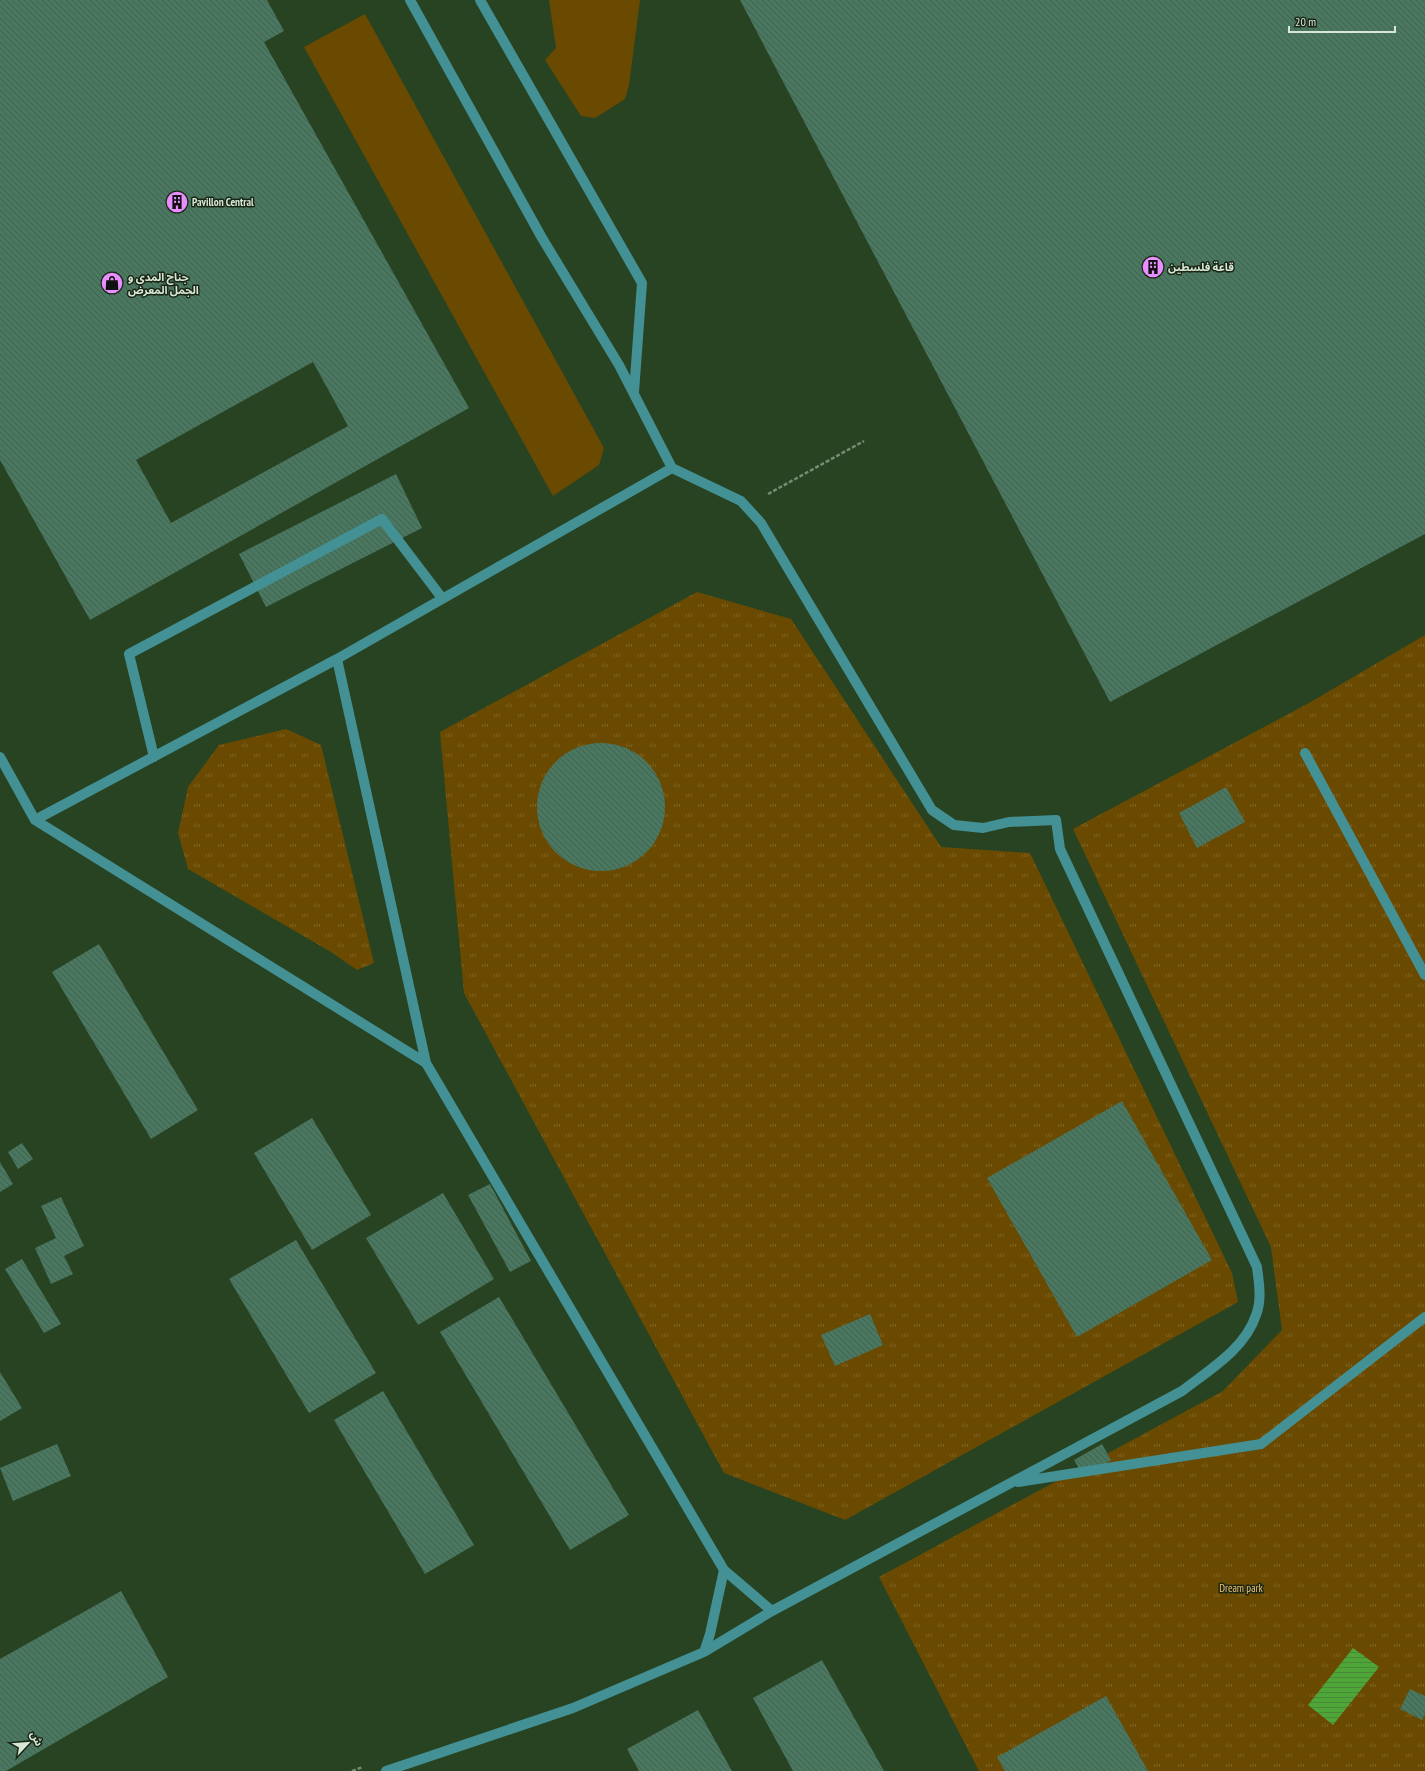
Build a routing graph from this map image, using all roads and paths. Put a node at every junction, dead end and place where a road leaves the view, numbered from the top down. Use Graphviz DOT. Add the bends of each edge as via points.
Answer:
graph roads {
  1 [pos="410,0"];
  2 [pos="480,0"];
  3 [pos="634,394"];
  4 [pos="864,441"];
  5 [pos="672,468"];
  6 [pos="768,494"];
  7 [pos="442,598"];
  8 [pos="337,659"];
  9 [pos="1305,753"];
  10 [pos="0,757"];
  11 [pos="154,757"];
  12 [pos="35,820"];
  13 [pos="1425,975"];
  14 [pos="426,1063"];
  15 [pos="1425,1317"];
  16 [pos="1010,1483"];
  17 [pos="724,1570"];
  18 [pos="772,1611"];
  19 [pos="704,1652"];
  20 [pos="386,1771"];
  1 -- 3 [label="lane" via="542,238"];
  2 -- 3 [label="lane" via="642,283"];
  3 -- 5 [label="lane"];
  4 -- 6 [label="path"];
  5 -- 7 [label="lane"];
  5 -- 16 [label="lane" via="741,501 761,522 932,810 954,825 983,828 1009,822 1056,820 1060,849 1257,1267 1260,1289 1257,1314 1247,1335 1222,1360 1182,1391"];
  7 -- 8 [label="lane"];
  7 -- 11 [label="lane" via="382,518 130,654"];
  8 -- 11 [label="lane"];
  8 -- 14 [label="lane"];
  9 -- 13 [label="lane"];
  10 -- 12 [label="lane"];
  11 -- 12 [label="lane"];
  12 -- 14 [label="lane"];
  14 -- 17 [label="lane"];
  15 -- 16 [label="lane" via="1261,1444"];
  16 -- 18 [label="lane"];
  17 -- 18 [label="lane"];
  17 -- 19 [label="lane"];
  18 -- 19 [label="lane"];
  19 -- 20 [label="lane" via="573,1708"];
}
